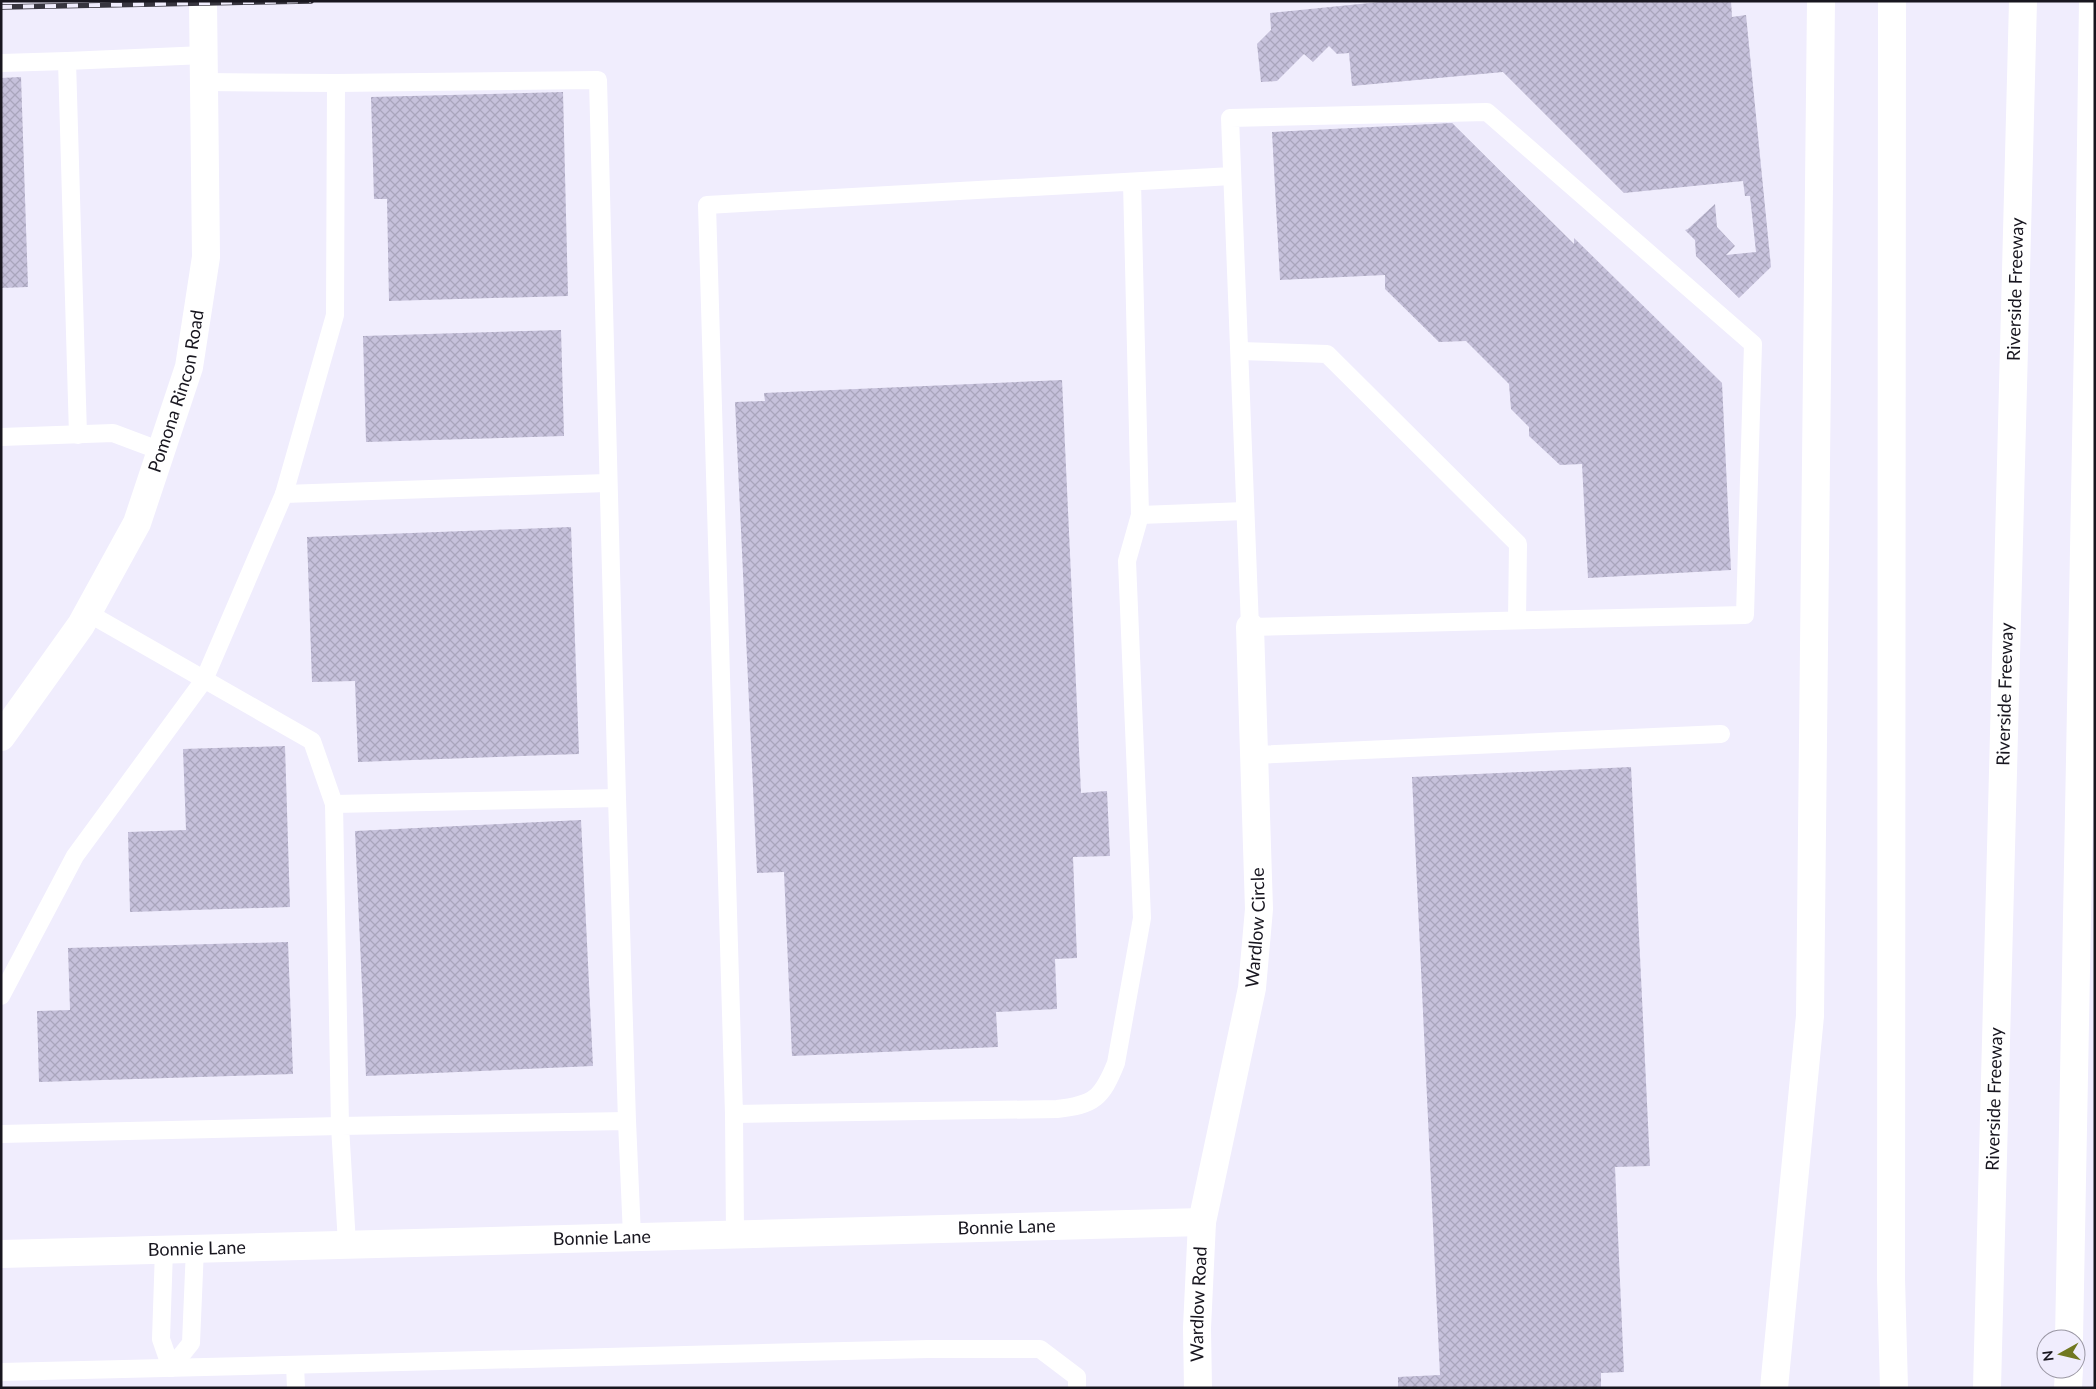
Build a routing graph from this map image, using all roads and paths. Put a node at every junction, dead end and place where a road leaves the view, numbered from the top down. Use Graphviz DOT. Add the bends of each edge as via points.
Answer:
graph roads {
  1 [pos="203,1"];
  2 [pos="1821,1"];
  3 [pos="1892,1"];
  4 [pos="2023,1"];
  5 [pos="2093,1"];
  6 [pos="204,55"];
  7 [pos="67,61"];
  8 [pos="1,63"];
  9 [pos="204,82"];
  10 [pos="336,83"];
  11 [pos="1232,176"];
  12 [pos="1132,182"];
  13 [pos="1240,351"];
  14 [pos="78,435"];
  15 [pos="1,437"];
  16 [pos="161,452"];
  17 [pos="607,483"];
  18 [pos="284,494"];
  19 [pos="1245,511"];
  20 [pos="1140,515"];
  21 [pos="88,614"];
  22 [pos="1517,620"];
  23 [pos="1250,627"];
  24 [pos="204,680"];
  25 [pos="1721,734"];
  26 [pos="1,737"];
  27 [pos="1254,755"];
  28 [pos="617,798"];
  29 [pos="334,804"];
  30 [pos="1,996"];
  31 [pos="734,1114"];
  32 [pos="627,1121"];
  33 [pos="340,1126"];
  34 [pos="1,1134"];
  35 [pos="1202,1222"];
  36 [pos="735,1234"];
  37 [pos="632,1236"];
  38 [pos="347,1244"];
  39 [pos="195,1248"];
  40 [pos="164,1250"];
  41 [pos="1,1254"];
  42 [pos="2069,1329"];
  43 [pos="295,1365"];
  44 [pos="170,1368"];
  45 [pos="1,1372"];
  46 [pos="296,1388"];
  47 [pos="1077,1388"];
  48 [pos="1198,1388"];
  49 [pos="1774,1388"];
  50 [pos="1894,1388"];
  51 [pos="1987,1388"];
  1 -- 6 [label="main road, Pomona Rincon Road"];
  2 -- 49 [label="main road" via="1810,1016"];
  3 -- 50 [label="main road" via="1891,1279"];
  4 -- 51 [label="main road, Riverside Freeway"];
  5 -- 42 [label="main road"];
  6 -- 7 [label="lane"];
  6 -- 9 [label="main road, Pomona Rincon Road"];
  7 -- 8 [label="lane"];
  7 -- 14 [label="lane"];
  9 -- 10 [label="lane"];
  9 -- 16 [label="main road, Pomona Rincon Road" via="206,257 189,366"];
  10 -- 17 [label="lane" via="598,80"];
  10 -- 18 [label="lane" via="334,315"];
  11 -- 12 [label="lane"];
  11 -- 13 [label="lane"];
  11 -- 22 [label="lane" via="1230,118 1487,112 1753,344 1745,615"];
  12 -- 20 [label="lane"];
  12 -- 31 [label="lane" via="707,205"];
  13 -- 19 [label="lane"];
  13 -- 22 [label="lane" via="1327,354 1518,544"];
  14 -- 15 [label="lane"];
  14 -- 16 [label="lane" via="113,433"];
  16 -- 21 [label="main road, Pomona Rincon Road" via="137,523"];
  17 -- 18 [label="lane"];
  17 -- 28 [label="lane"];
  18 -- 24 [label="lane"];
  19 -- 20 [label="lane"];
  19 -- 23 [label="lane"];
  20 -- 31 [label="lane" via="1127,561 1142,918 1116,1063 1108,1083 1092,1102 1057,1109"];
  21 -- 24 [label="lane"];
  21 -- 26 [label="main road, Pomona Rincon Road"];
  22 -- 23 [label="lane"];
  23 -- 27 [label="main road, Wardlow Circle"];
  24 -- 29 [label="lane" via="312,741"];
  24 -- 30 [label="lane" via="75,856"];
  25 -- 27 [label="lane"];
  27 -- 35 [label="main road, Wardlow Circle" via="1259,909 1252,988"];
  28 -- 29 [label="lane"];
  28 -- 32 [label="lane"];
  29 -- 33 [label="lane"];
  31 -- 36 [label="lane"];
  32 -- 33 [label="lane"];
  32 -- 37 [label="lane"];
  33 -- 34 [label="lane"];
  33 -- 38 [label="lane"];
  35 -- 36 [label="main road, Bonnie Lane"];
  35 -- 48 [label="main road, Wardlow Road"];
  36 -- 37 [label="main road, Bonnie Lane"];
  37 -- 38 [label="main road, Bonnie Lane"];
  38 -- 39 [label="main road, Bonnie Lane"];
  39 -- 40 [label="main road, Bonnie Lane"];
  39 -- 44 [label="lane" via="191,1344"];
  40 -- 41 [label="main road, Bonnie Lane"];
  40 -- 44 [label="lane" via="161,1340"];
  43 -- 44 [label="lane"];
  43 -- 46 [label="lane"];
  43 -- 47 [label="lane" via="1040,1349 1077,1377"];
  44 -- 45 [label="lane"];
}
